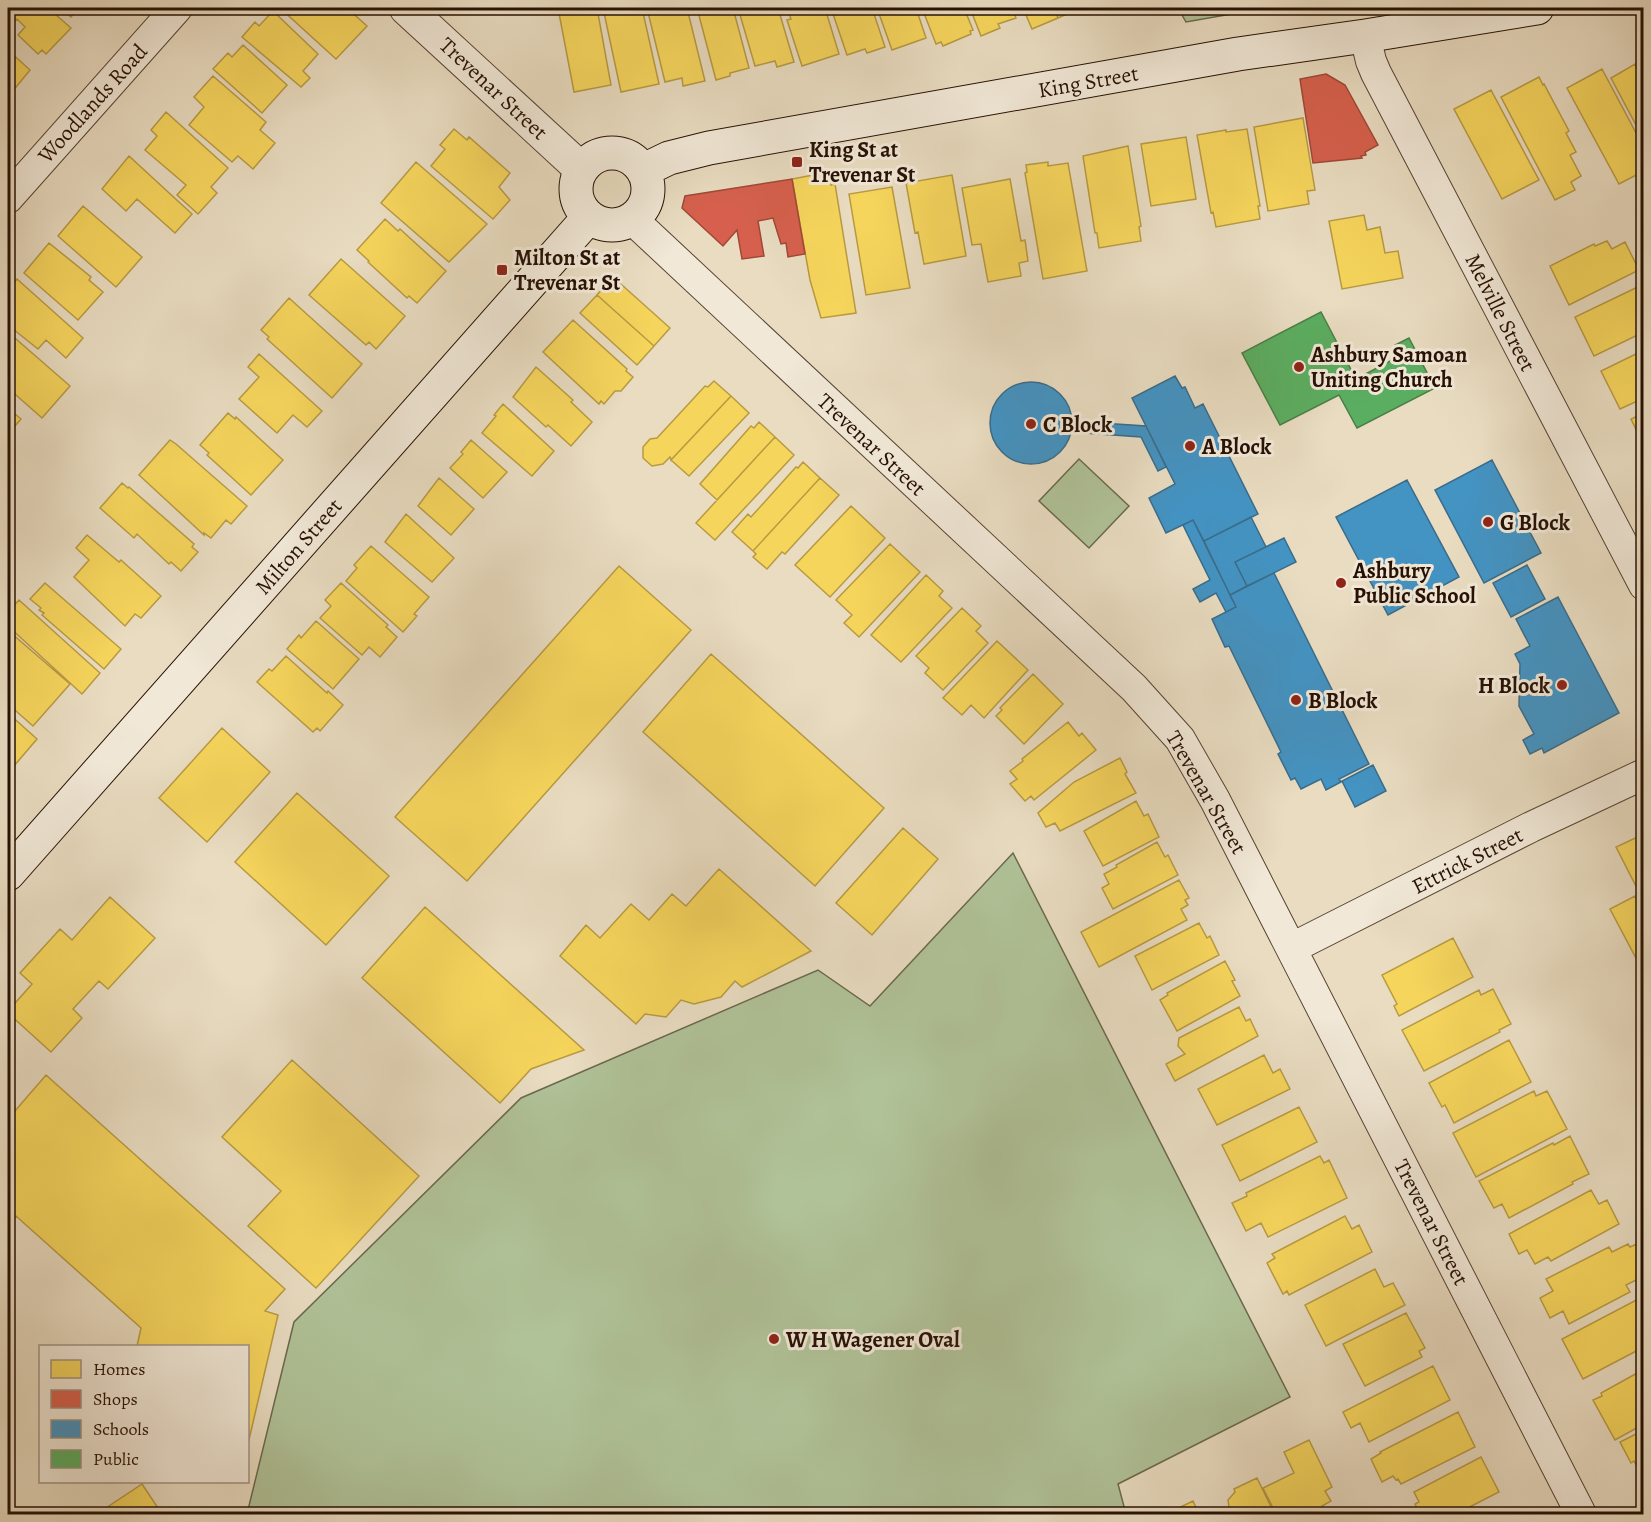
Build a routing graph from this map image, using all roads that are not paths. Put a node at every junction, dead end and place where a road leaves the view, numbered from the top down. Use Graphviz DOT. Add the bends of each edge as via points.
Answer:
graph roads {
  1 [pos="177,8"];
  2 [pos="406,8"];
  3 [pos="1537,8"];
  4 [pos="1365,36"];
  5 [pos="581,169"];
  6 [pos="644,170"];
  7 [pos="8,198"];
  8 [pos="589,217"];
  9 [pos="633,220"];
  10 [pos="1644,585"];
  11 [pos="1644,774"];
  12 [pos="8,874"];
  13 [pos="1292,948"];
  14 [pos="1574,1512"];
  1 -- 7 [label="street, Woodlands Road"];
  2 -- 5 [label="main road, Trevenar Street"];
  3 -- 4 [label="main road, King Street"];
  4 -- 6 [label="main road, King Street" via="1238,54 709,148 669,158"];
  4 -- 10 [label="street, Melville Street" via="1376,73"];
  5 -- 6 [label="main road" via="600,154 612,152 624,154"];
  5 -- 8 [label="main road" via="577,200"];
  6 -- 9 [label="main road" via="649,191 647,203"];
  8 -- 9 [label="main road" via="610,226"];
  8 -- 12 [label="main road, Milton Street"];
  9 -- 13 [label="street, Trevenar Street" via="1157,711 1198,770"];
  11 -- 13 [label="street, Ettrick Street"];
  13 -- 14 [label="street, Trevenar Street"];
}
